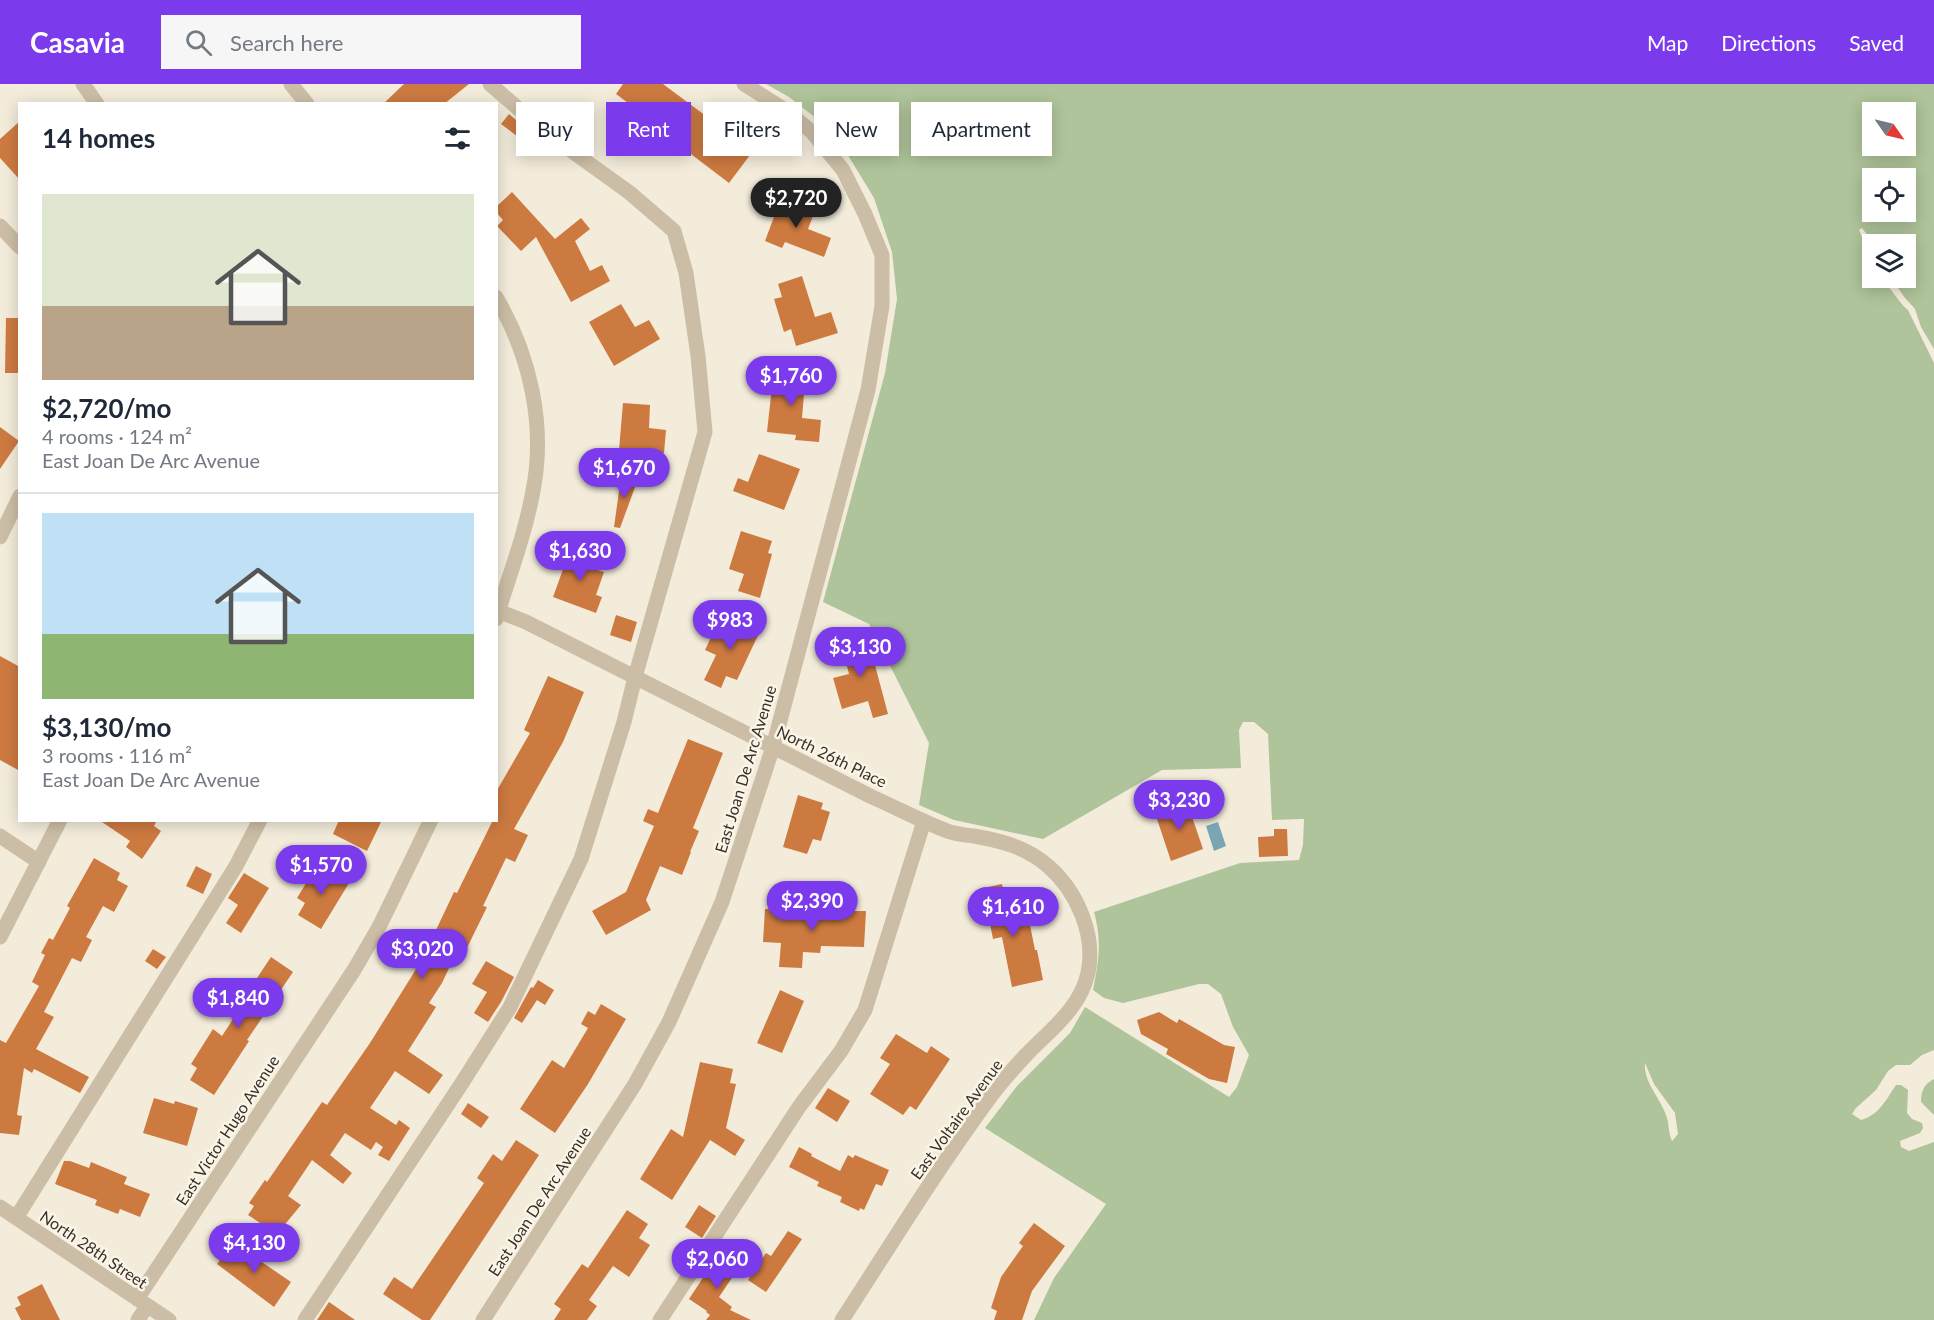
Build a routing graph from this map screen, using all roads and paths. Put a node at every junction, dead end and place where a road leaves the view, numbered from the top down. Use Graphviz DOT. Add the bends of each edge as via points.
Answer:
graph roads {
  1 [pos="83,84"];
  2 [pos="291,84"];
  3 [pos="490,84"];
  4 [pos="744,84"];
  5 [pos="96,102"];
  6 [pos="305,102"];
  7 [pos="0,226"];
  8 [pos="18,245"];
  9 [pos="498,301"];
  10 [pos="18,500"];
  11 [pos="0,537"];
  12 [pos="498,610"];
  13 [pos="498,613"];
  14 [pos="634,677"];
  15 [pos="773,747"];
  16 [pos="924,821"];
  17 [pos="59,822"];
  18 [pos="259,822"];
  19 [pos="430,822"];
  20 [pos="0,837"];
  21 [pos="39,862"];
  22 [pos="0,938"];
  23 [pos="1088,939"];
  24 [pos="0,1208"];
  25 [pos="16,1218"];
  26 [pos="142,1303"];
  27 [pos="138,1320"];
  28 [pos="169,1320"];
  29 [pos="305,1320"];
  30 [pos="483,1320"];
  31 [pos="660,1320"];
  32 [pos="842,1320"];
  1 -- 5 [label="street"];
  2 -- 6 [label="street"];
  3 -- 14 [label="street" via="544,131 630,193 674,231 686,273 705,432"];
  4 -- 15 [label="street, East Joan De Arc Avenue" via="803,125 843,170 882,255 882,306 868,390"];
  7 -- 8 [label="street"];
  9 -- 12 [label="street" via="518,341 534,396 537,460 522,537"];
  10 -- 11 [label="street"];
  13 -- 14 [label="street, North 26th Place" via="526,622"];
  14 -- 15 [label="street, North 26th Place"];
  14 -- 29 [label="street" via="581,860 510,1007"];
  15 -- 16 [label="street, North 26th Place"];
  15 -- 30 [label="street, East Joan De Arc Avenue" via="722,902 669,1022 596,1147"];
  16 -- 23 [label="street, North 26th Place" via="949,832 1002,841 1038,857 1077,902"];
  16 -- 31 [label="street" via="865,1010"];
  17 -- 21 [label="street"];
  18 -- 25 [label="street" via="236,866"];
  19 -- 26 [label="street, East Victor Hugo Avenue" via="354,970"];
  20 -- 21 [label="street"];
  21 -- 22 [label="street"];
  23 -- 32 [label="street, East Voltaire Avenue" via="1088,972 1068,1014 989,1098"];
  24 -- 25 [label="street, North 28th Street"];
  25 -- 26 [label="street, North 28th Street"];
  26 -- 27 [label="street, East Victor Hugo Avenue"];
  26 -- 28 [label="street, North 28th Street"];
}
